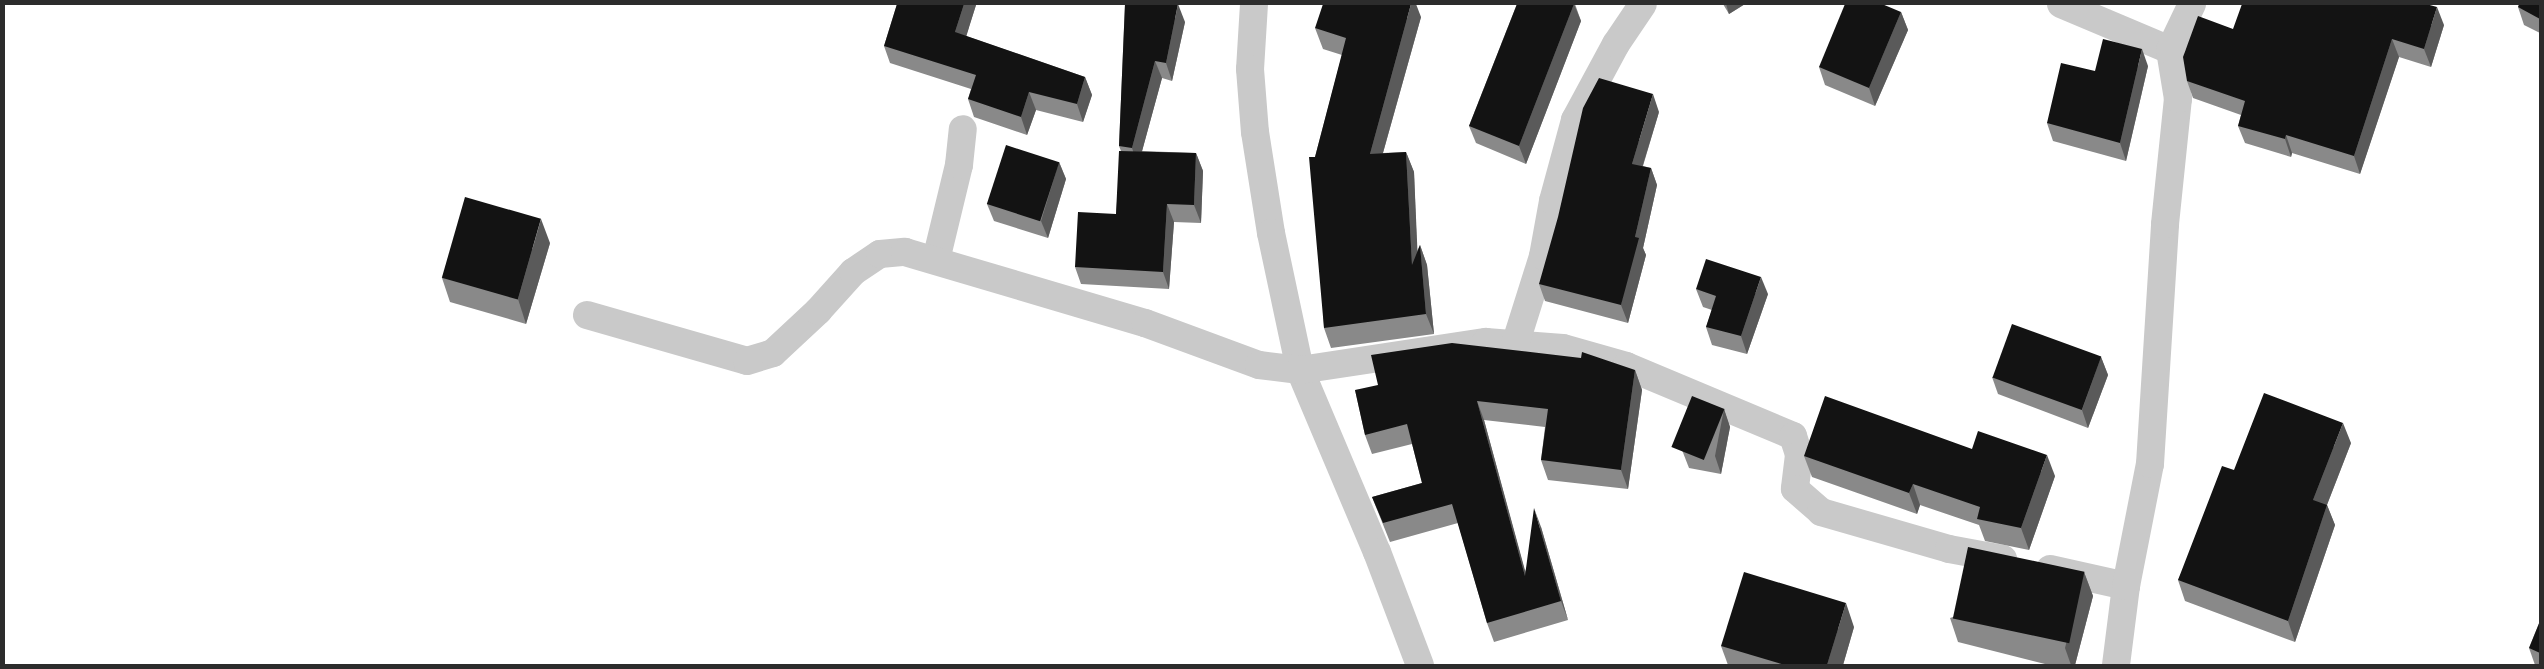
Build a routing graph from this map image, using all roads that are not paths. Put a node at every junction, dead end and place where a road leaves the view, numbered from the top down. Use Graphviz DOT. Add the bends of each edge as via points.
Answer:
graph roads {
  1 [pos="1254,4"];
  2 [pos="1643,4"];
  3 [pos="2061,4"];
  4 [pos="2192,4"];
  5 [pos="2170,50"];
  6 [pos="963,129"];
  7 [pos="936,260"];
  8 [pos="587,315"];
  9 [pos="1516,345"];
  10 [pos="1300,370"];
  11 [pos="2126,586"];
  12 [pos="1420,665"];
  13 [pos="2116,665"];
  1 -- 10 [label="street" via="1250,69 1256,132 1271,233"];
  2 -- 9 [label="street" via="1616,44 1575,120 1542,256"];
  3 -- 5 [label="street"];
  4 -- 5 [label="street"];
  5 -- 11 [label="street" via="2178,99 2165,224 2155,414 2150,464"];
  6 -- 7 [label="street" via="959,165"];
  7 -- 8 [label="street" via="905,252 880,254 853,272 818,311 773,353 747,361"];
  7 -- 10 [label="street" via="1145,324 1259,366"];
  9 -- 10 [label="street" via="1486,342"];
  9 -- 11 [label="street" via="1562,348 1626,366 1783,430 1798,444 1795,489 1821,512 1949,549"];
  10 -- 12 [label="street" via="1377,552"];
  11 -- 13 [label="street"];
}
